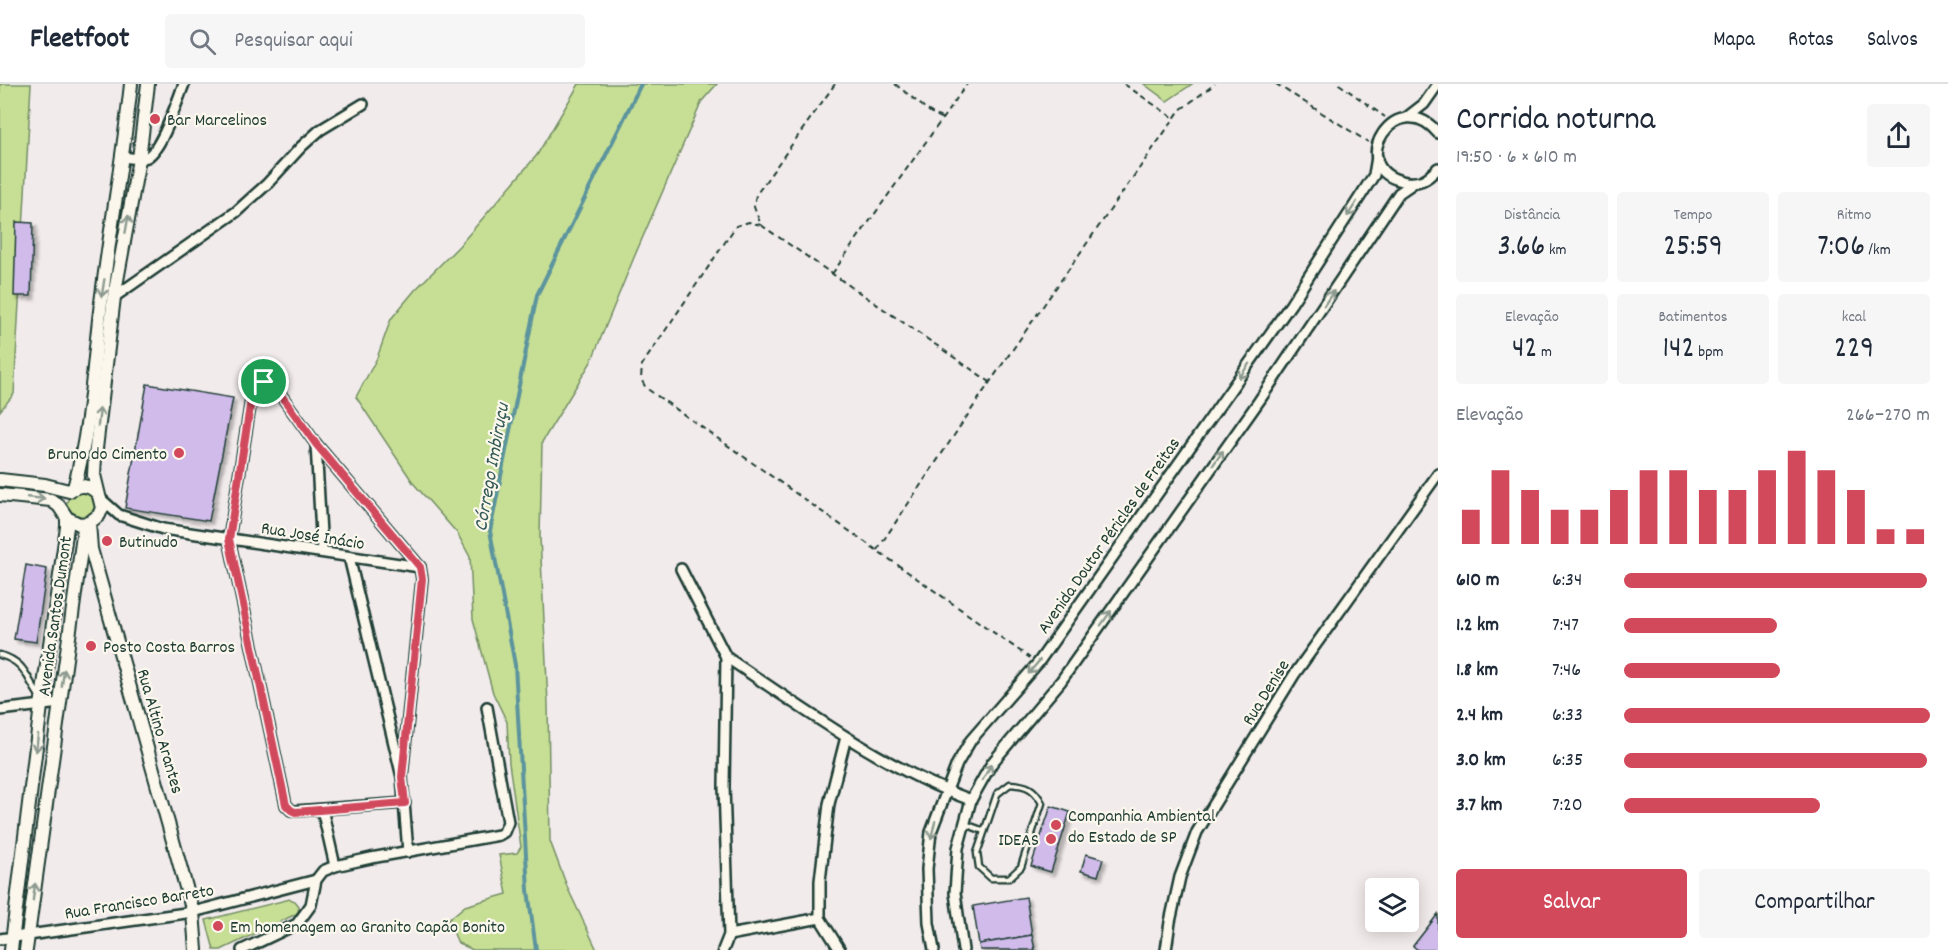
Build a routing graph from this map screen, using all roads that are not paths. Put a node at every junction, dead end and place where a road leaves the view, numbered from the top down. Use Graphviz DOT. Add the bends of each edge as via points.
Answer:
graph roads {
  1 [pos="131,84"];
  2 [pos="148,84"];
  3 [pos="184,84"];
  4 [pos="1438,84"];
  5 [pos="363,104"];
  6 [pos="1406,118"];
  7 [pos="1438,134"];
  8 [pos="123,157"];
  9 [pos="1377,157"];
  10 [pos="139,159"];
  11 [pos="1438,168"];
  12 [pos="1428,178"];
  13 [pos="1412,184"];
  14 [pos="1438,184"];
  15 [pos="114,297"];
  16 [pos="316,444"];
  17 [pos="1438,474"];
  18 [pos="0,480"];
  19 [pos="71,489"];
  20 [pos="0,495"];
  21 [pos="100,497"];
  22 [pos="119,515"];
  23 [pos="66,516"];
  24 [pos="90,522"];
  25 [pos="229,539"];
  26 [pos="322,552"];
  27 [pos="349,557"];
  28 [pos="420,567"];
  29 [pos="681,569"];
  30 [pos="0,655"];
  31 [pos="726,657"];
  32 [pos="42,703"];
  33 [pos="60,703"];
  34 [pos="488,707"];
  35 [pos="0,710"];
  36 [pos="846,737"];
  37 [pos="402,777"];
  38 [pos="945,791"];
  39 [pos="971,800"];
  40 [pos="405,803"];
  41 [pos="322,809"];
  42 [pos="965,824"];
  43 [pos="984,831"];
  44 [pos="408,852"];
  45 [pos="335,866"];
  46 [pos="316,880"];
  47 [pos="193,912"];
  48 [pos="820,918"];
  49 [pos="28,935"];
  50 [pos="729,935"];
  51 [pos="8,942"];
  52 [pos="26,950"];
  53 [pos="196,950"];
  54 [pos="242,950"];
  55 [pos="723,950"];
  56 [pos="840,950"];
  57 [pos="934,950"];
  58 [pos="963,950"];
  59 [pos="1166,950"];
  1 -- 8 [label="street, Avenida Santos Dumont"];
  2 -- 10 [label="street, Avenida Santos Dumont"];
  3 -- 10 [label="street" via="161,139 148,156"];
  4 -- 6 [label="street" via="1424,104"];
  5 -- 15 [label="street" via="320,130 236,212"];
  6 -- 7 [label="street" via="1431,125"];
  6 -- 9 [label="street" via="1392,122 1382,132"];
  8 -- 10 [label="street"];
  8 -- 19 [label="street, Avenida Santos Dumont, one-way" via="84,446"];
  9 -- 13 [label="street" via="1392,179"];
  9 -- 38 [label="street, Avenida Doutor Péricles de Freitas, one-way" via="1374,175 1292,304 1038,663 971,740"];
  15 -- 10 [label="street, Avenida Santos Dumont, one-way"];
  11 -- 12 [label="street"];
  12 -- 13 [label="street"];
  12 -- 14 [label="street"];
  39 -- 13 [label="street, one-way" via="992,763 1061,681 1252,411 1399,193"];
  21 -- 15 [label="street, Avenida Santos Dumont, one-way" via="94,475 95,457"];
  16 -- 25 [label="street" via="271,384 264,382 252,394"];
  16 -- 26 [label="street"];
  16 -- 28 [label="street"];
  17 -- 59 [label="street, Rua Denise" via="1294,675 1197,832 1180,878"];
  18 -- 19 [label="street"];
  19 -- 21 [label="street" via="91,487"];
  19 -- 23 [label="street, Avenida Santos Dumont" via="63,502"];
  20 -- 23 [label="street, one-way" via="45,498 56,503"];
  21 -- 22 [label="street, Rua José Inácio"];
  21 -- 24 [label="street, Avenida Santos Dumont" via="100,512"];
  22 -- 24 [label="street"];
  22 -- 25 [label="street, Rua José Inácio" via="164,529"];
  23 -- 24 [label="street" via="79,524"];
  23 -- 32 [label="street, Avenida Santos Dumont"];
  33 -- 24 [label="street, Avenida Santos Dumont, one-way"];
  24 -- 47 [label="street, Rua Altino Arantes" via="92,549"];
  25 -- 26 [label="street, Rua José Inácio"];
  25 -- 41 [label="street" via="286,805 295,812"];
  26 -- 27 [label="street, Rua José Inácio"];
  27 -- 28 [label="street, Rua José Inácio"];
  27 -- 37 [label="street"];
  28 -- 37 [label="street" via="422,579"];
  29 -- 31 [label="street"];
  30 -- 32 [label="lane" via="22,666"];
  31 -- 36 [label="street"];
  31 -- 50 [label="street" via="724,787"];
  32 -- 33 [label="street"];
  32 -- 35 [label="street"];
  32 -- 51 [label="street, Avenida Santos Dumont, one-way"];
  49 -- 33 [label="street, Avenida Santos Dumont, one-way"];
  34 -- 44 [label="street" via="508,822 504,832"];
  36 -- 38 [label="street"];
  36 -- 48 [label="street" via="829,804"];
  37 -- 40 [label="street"];
  38 -- 39 [label="street"];
  38 -- 57 [label="street, Avenida Doutor Péricles de Freitas, one-way" via="931,832 927,869"];
  39 -- 42 [label="street"];
  40 -- 41 [label="street"];
  40 -- 44 [label="street"];
  41 -- 45 [label="street"];
  42 -- 43 [label="lane"];
  42 -- 58 [label="street" via="958,848 955,893"];
  43 -- 43 [label="lane" via="976,853 979,867 992,878 1009,878 1021,867 1042,803 1036,791 1010,784 1003,789 997,794"];
  44 -- 45 [label="street"];
  45 -- 46 [label="street" via="323,871"];
  46 -- 47 [label="street, Rua Francisco Barreto"];
  46 -- 54 [label="street" via="311,905 297,924"];
  47 -- 49 [label="street, Rua Francisco Barreto"];
  47 -- 53 [label="street, Rua Altino Arantes"];
  48 -- 50 [label="street"];
  48 -- 56 [label="street"];
  49 -- 51 [label="street, Rua Francisco Barreto"];
  49 -- 52 [label="street, Avenida Santos Dumont"];
  50 -- 55 [label="street"];
}
